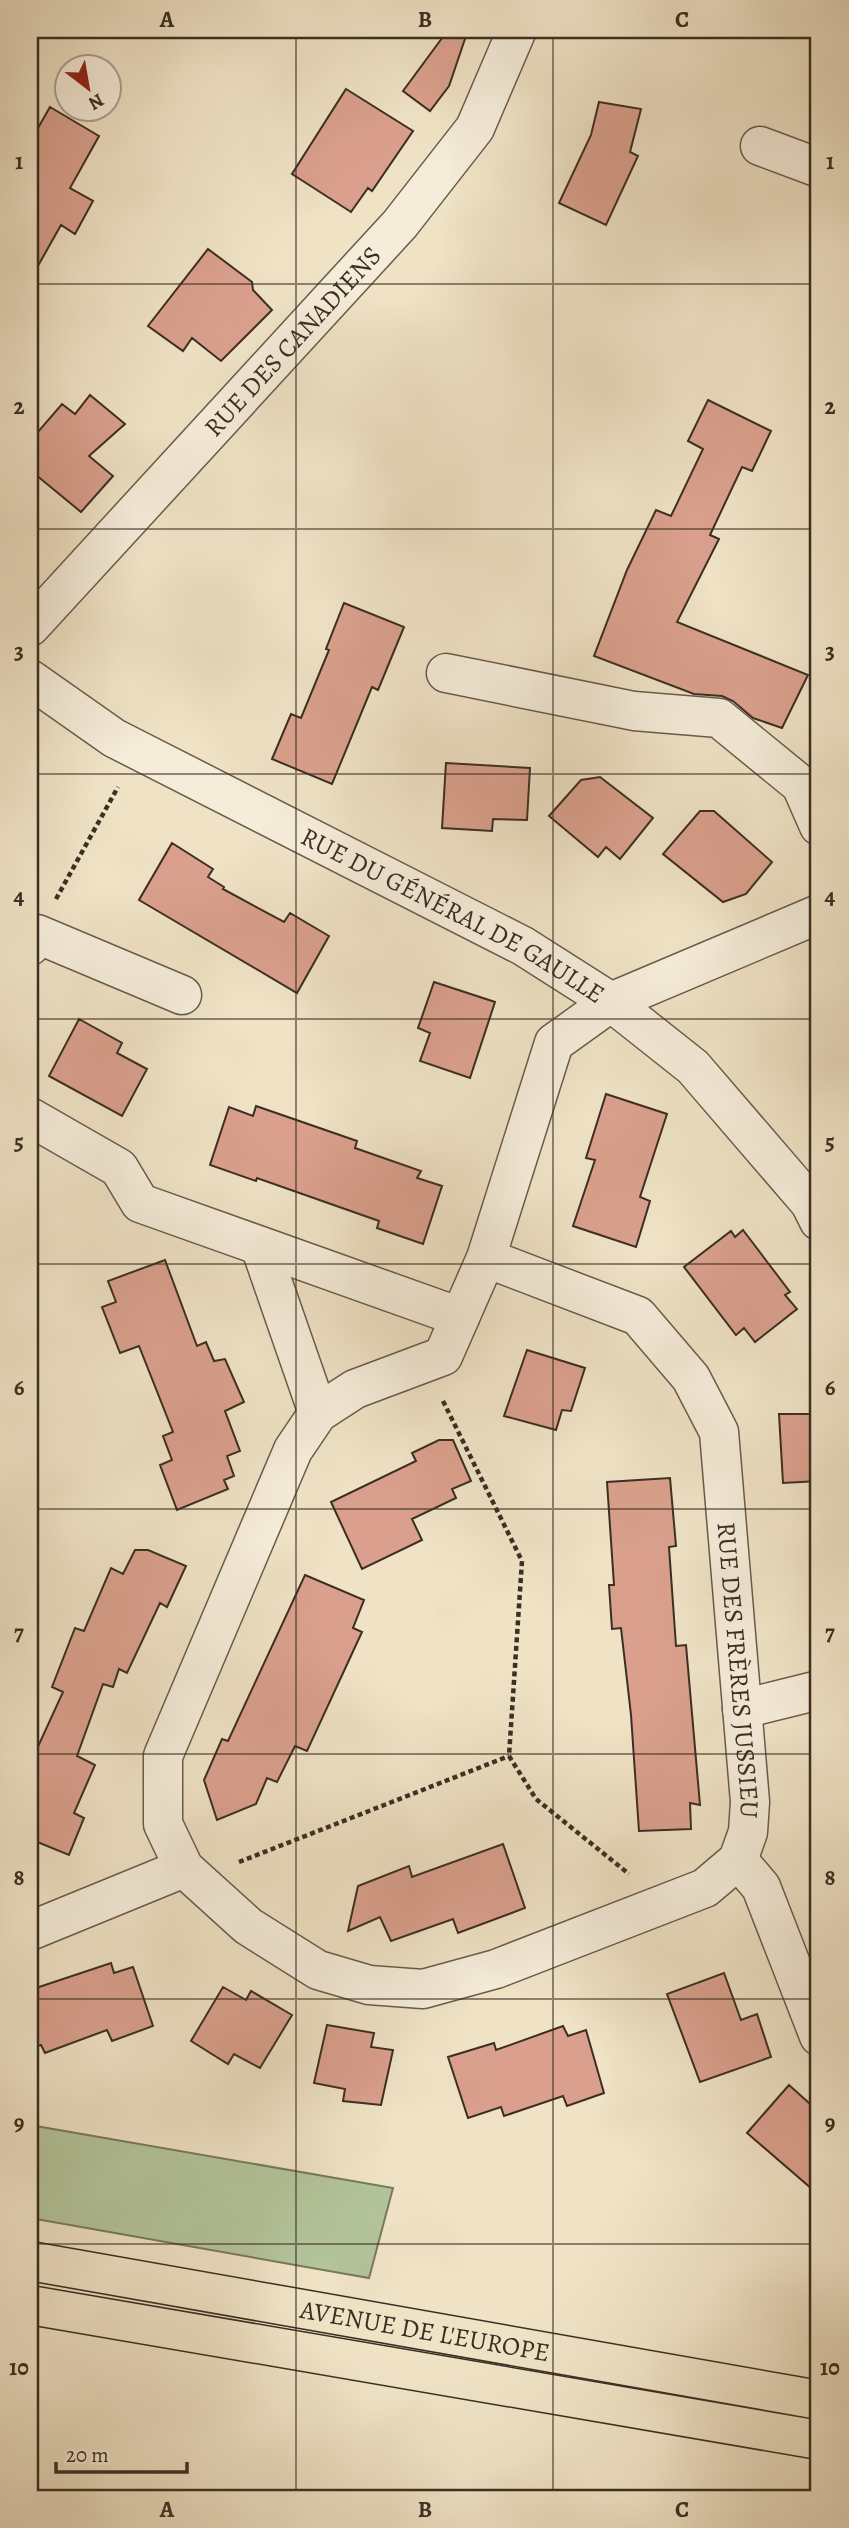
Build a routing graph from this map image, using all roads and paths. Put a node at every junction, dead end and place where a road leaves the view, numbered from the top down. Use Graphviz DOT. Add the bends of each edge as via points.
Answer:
graph roads {
  1 [pos="517,30"];
  2 [pos="760,146"];
  3 [pos="819,168"];
  4 [pos="30,627"];
  5 [pos="446,673"];
  6 [pos="30,679"];
  7 [pos="138,751"];
  8 [pos="819,826"];
  9 [pos="819,914"];
  10 [pos="34,940"];
  11 [pos="182,995"];
  12 [pos="611,1002"];
  13 [pos="30,1117"];
  14 [pos="819,1221"];
  15 [pos="260,1246"];
  16 [pos="486,1258"];
  17 [pos="460,1317"];
  18 [pos="425,1363"];
  19 [pos="318,1413"];
  20 [pos="819,1690"];
  21 [pos="742,1709"];
  22 [pos="509,1756"];
  23 [pos="738,1860"];
  24 [pos="190,1873"];
  25 [pos="651,1910"];
  26 [pos="30,1931"];
  27 [pos="819,2036"];
  28 [pos="30,2261"];
  29 [pos="30,2305"];
  30 [pos="819,2400"];
  31 [pos="819,2440"];
  1 -- 4 [label="street, RUE DES CANADIENS" via="475,128 400,223"];
  2 -- 3 [label="street"];
  5 -- 8 [label="street" via="635,711 719,718 801,785"];
  6 -- 7 [label="street, RUE DU GÉNÉRAL DE GAULLE"];
  7 -- 10 [label="path"];
  7 -- 12 [label="street, RUE DU GÉNÉRAL DE GAULLE" via="523,946"];
  9 -- 12 [label="street"];
  10 -- 11 [label="street"];
  12 -- 14 [label="street, RUE DU GÉNÉRAL DE GAULLE" via="693,1067 810,1203"];
  12 -- 16 [label="street" via="554,1043"];
  13 -- 15 [label="street" via="119,1168 140,1203"];
  15 -- 17 [label="street"];
  15 -- 19 [label="street"];
  16 -- 17 [label="street"];
  16 -- 21 [label="street, RUE DES FRÈRES JUSSIEU" via="638,1316 691,1378 719,1432"];
  17 -- 18 [label="street" via="443,1356"];
  18 -- 19 [label="street" via="355,1389"];
  18 -- 22 [label="path" via="522,1561"];
  19 -- 24 [label="street" via="293,1450 163,1756 163,1824"];
  20 -- 21 [label="street"];
  21 -- 23 [label="street, RUE DES FRÈRES JUSSIEU" via="750,1802 748,1832"];
  22 -- 24 [label="path"];
  22 -- 25 [label="path" via="536,1799 640,1882"];
  23 -- 25 [label="street" via="705,1888"];
  23 -- 27 [label="street" via="761,1887"];
  24 -- 25 [label="street" via="247,1926 318,1970 369,1985 423,1989 496,1969"];
  24 -- 26 [label="street"];
  28 -- 30 [label="main road, AVENUE DE L'EUROPE"];
  29 -- 31 [label="main road, AVENUE DE L'EUROPE"];
}
